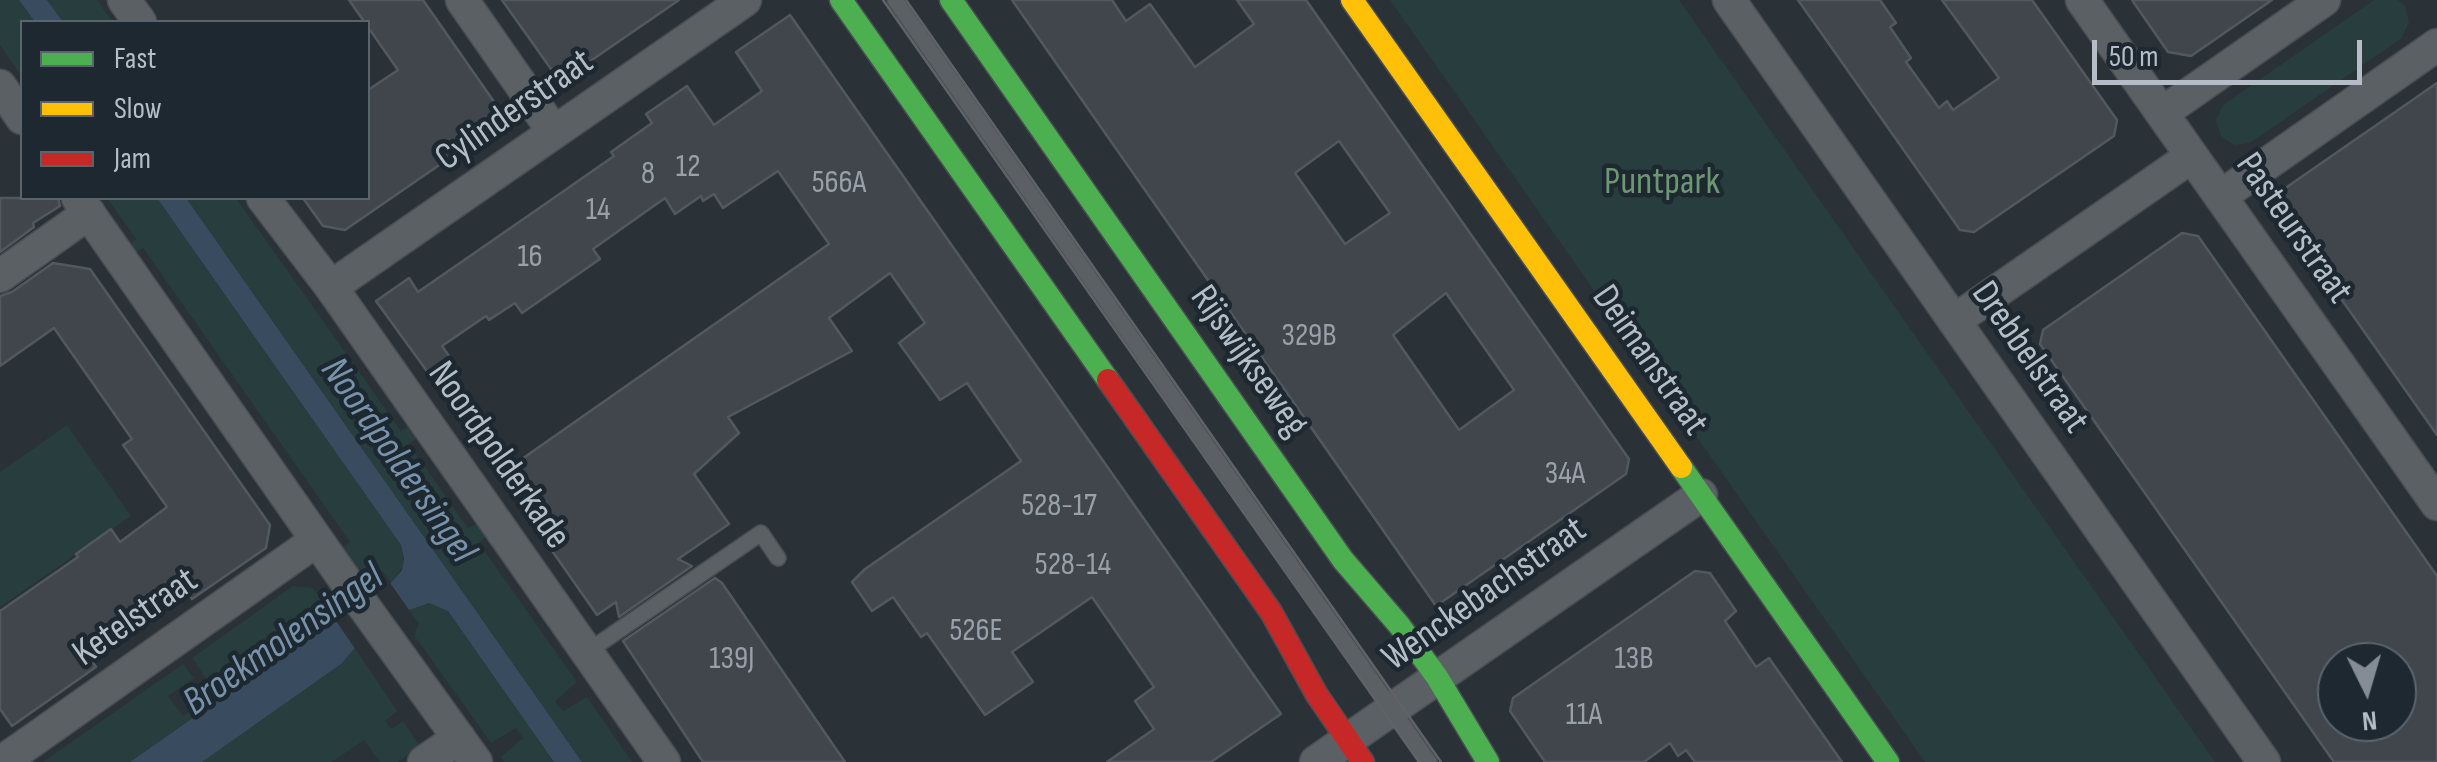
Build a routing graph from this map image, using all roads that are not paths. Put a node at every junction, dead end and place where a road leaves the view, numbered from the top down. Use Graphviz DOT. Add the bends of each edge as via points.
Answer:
graph roads {
  1 [pos="462,0"];
  2 [pos="745,0"];
  3 [pos="841,0"];
  4 [pos="895,0"];
  5 [pos="950,0"];
  6 [pos="1352,0"];
  7 [pos="1729,0"];
  8 [pos="2082,0"];
  9 [pos="2324,0"];
  10 [pos="2437,45"];
  11 [pos="0,86"];
  12 [pos="2162,113"];
  13 [pos="20,115"];
  14 [pos="554,132"];
  15 [pos="2192,156"];
  16 [pos="2221,196"];
  17 [pos="265,200"];
  18 [pos="84,205"];
  19 [pos="0,276"];
  20 [pos="331,287"];
  21 [pos="1954,320"];
  22 [pos="1701,495"];
  23 [pos="2437,504"];
  24 [pos="317,540"];
  25 [pos="778,558"];
  26 [pos="587,652"];
  27 [pos="1438,677"];
  28 [pos="1392,708"];
  29 [pos="468,750"];
  30 [pos="1355,751"];
  31 [pos="2,762"];
  32 [pos="424,762"];
  33 [pos="664,762"];
  34 [pos="1316,762"];
  35 [pos="1429,762"];
  36 [pos="1488,762"];
  37 [pos="1888,762"];
  38 [pos="2264,762"];
  1 -- 14 [label="street"];
  2 -- 14 [label="street, Cylinderstraat"];
  3 -- 30 [label="main road" via="1270,612"];
  4 -- 28 [label="lane"];
  5 -- 27 [label="main road, Rijswijkseweg" via="1342,560"];
  6 -- 22 [label="main road, Deimanstraat"];
  7 -- 21 [label="street, Drebbelstraat"];
  8 -- 12 [label="street, Pasteurstraat"];
  9 -- 12 [label="street"];
  10 -- 16 [label="street"];
  11 -- 13 [label="street"];
  12 -- 15 [label="street, Pasteurstraat"];
  14 -- 20 [label="street, Cylinderstraat"];
  15 -- 16 [label="street, Pasteurstraat"];
  15 -- 21 [label="street"];
  16 -- 23 [label="street, Pasteurstraat"];
  17 -- 20 [label="street, Noordpolderkade"];
  18 -- 19 [label="street"];
  18 -- 24 [label="street"];
  20 -- 26 [label="street, Noordpolderkade"];
  21 -- 38 [label="street, Drebbelstraat"];
  22 -- 27 [label="street, Wenckebachstraat"];
  22 -- 37 [label="main road, Deimanstraat"];
  24 -- 29 [label="street"];
  24 -- 31 [label="street, Ketelstraat"];
  25 -- 26 [label="lane" via="761,533"];
  26 -- 33 [label="street, Noordpolderkade"];
  27 -- 28 [label="street, Wenckebachstraat"];
  27 -- 36 [label="main road, Rijswijkseweg"];
  28 -- 30 [label="street, Wenckebachstraat"];
  28 -- 35 [label="lane"];
  29 -- 32 [label="street"];
  30 -- 34 [label="street, Wenckebachstraat"];
}
